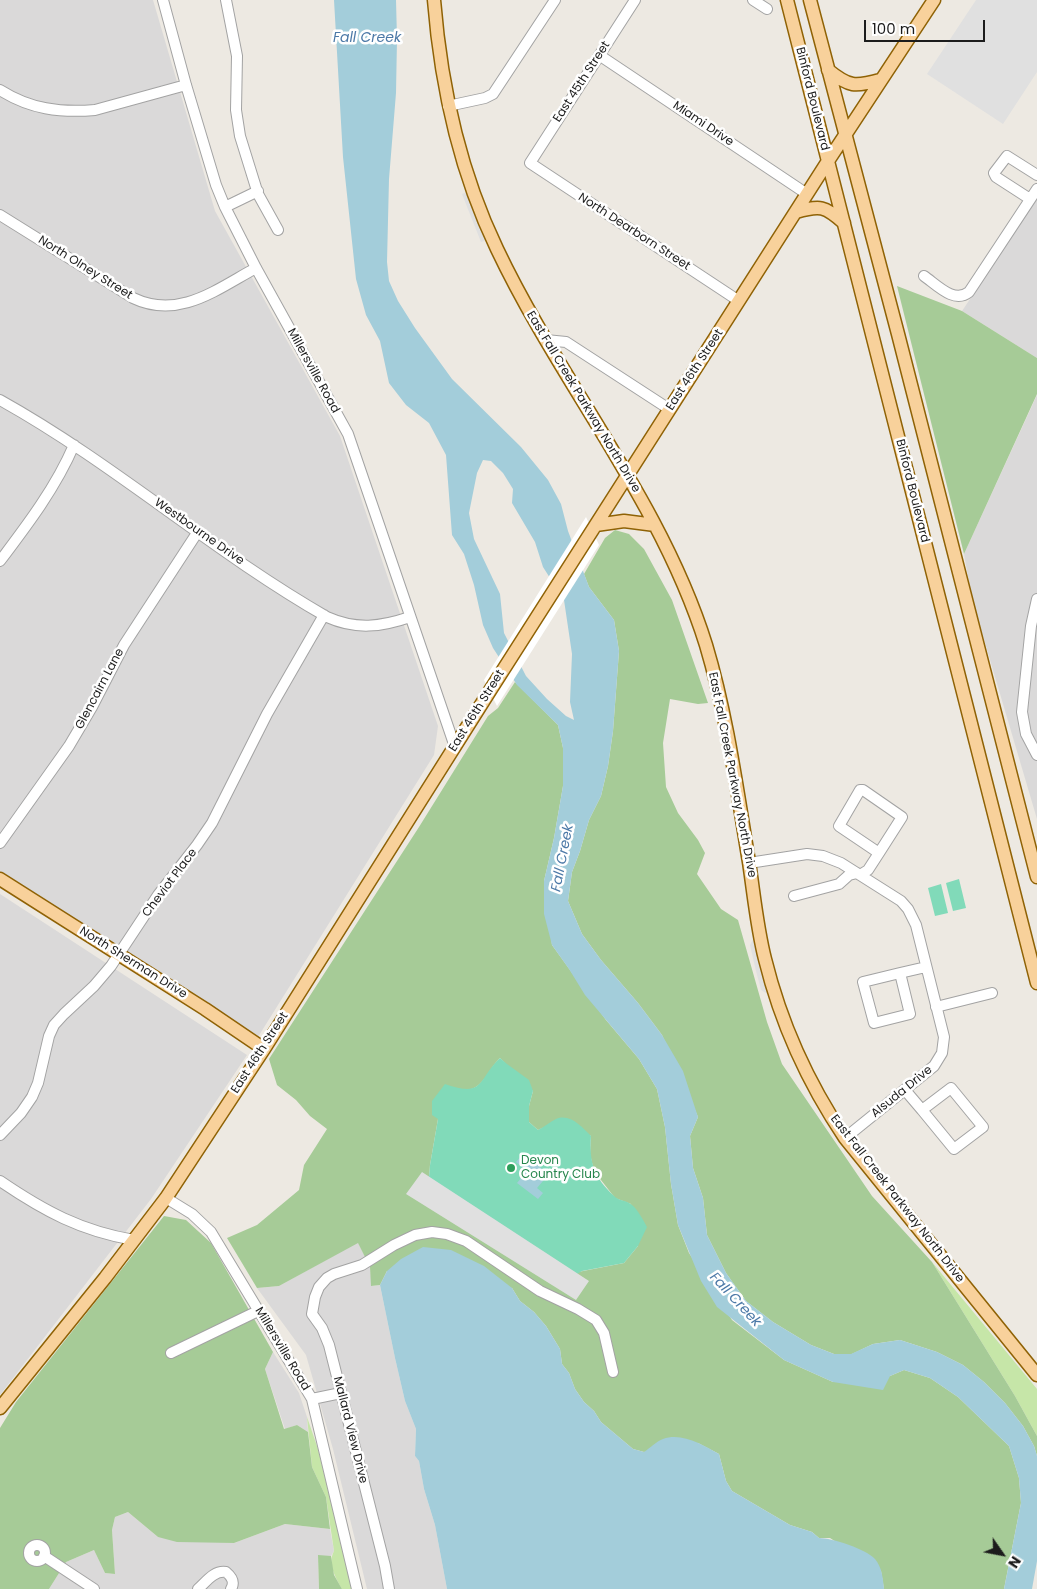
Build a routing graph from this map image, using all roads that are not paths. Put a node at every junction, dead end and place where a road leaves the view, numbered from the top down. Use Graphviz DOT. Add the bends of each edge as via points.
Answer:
graph roads {
  1 [pos="163,0"];
  2 [pos="226,0"];
  3 [pos="434,0"];
  4 [pos="555,0"];
  5 [pos="635,0"];
  6 [pos="753,0"];
  7 [pos="787,0"];
  8 [pos="810,0"];
  9 [pos="934,0"];
  10 [pos="767,9"];
  11 [pos="599,55"];
  12 [pos="828,70"];
  13 [pos="880,80"];
  14 [pos="186,85"];
  15 [pos="0,90"];
  16 [pos="448,106"];
  17 [pos="846,134"];
  18 [pos="828,161"];
  19 [pos="530,164"];
  20 [pos="1037,175"];
  21 [pos="1037,189"];
  22 [pos="258,191"];
  23 [pos="807,194"];
  24 [pos="1030,199"];
  25 [pos="225,207"];
  26 [pos="796,212"];
  27 [pos="0,215"];
  28 [pos="844,223"];
  29 [pos="278,230"];
  30 [pos="256,268"];
  31 [pos="924,276"];
  32 [pos="739,301"];
  33 [pos="546,340"];
  34 [pos="0,400"];
  35 [pos="669,409"];
  36 [pos="74,445"];
  37 [pos="627,475"];
  38 [pos="596,525"];
  39 [pos="655,525"];
  40 [pos="198,533"];
  41 [pos="0,561"];
  42 [pos="1036,603"];
  43 [pos="324,615"];
  44 [pos="410,617"];
  45 [pos="455,747"];
  46 [pos="1037,755"];
  47 [pos="0,842"];
  48 [pos="879,853"];
  49 [pos="749,863"];
  50 [pos="858,874"];
  51 [pos="1037,877"];
  52 [pos="0,879"];
  53 [pos="794,896"];
  54 [pos="119,955"];
  55 [pos="926,968"];
  56 [pos="900,973"];
  57 [pos="1037,983"];
  58 [pos="992,993"];
  59 [pos="936,1007"];
  60 [pos="264,1049"];
  61 [pos="905,1090"];
  62 [pos="922,1110"];
  63 [pos="0,1135"];
  64 [pos="845,1138"];
  65 [pos="0,1181"];
  66 [pos="166,1198"];
  67 [pos="134,1240"];
  68 [pos="258,1311"];
  69 [pos="171,1353"];
  70 [pos="613,1372"];
  71 [pos="1037,1375"];
  72 [pos="341,1393"];
  73 [pos="312,1399"];
  74 [pos="0,1408"];
  75 [pos="44,1556"];
  76 [pos="94,1589"];
  77 [pos="198,1589"];
  78 [pos="231,1589"];
  79 [pos="357,1589"];
  80 [pos="388,1589"];
  1 -- 14 [label="street, Millersville Road"];
  2 -- 22 [label="street" via="237,56 237,121"];
  3 -- 16 [label="main road, East Fall Creek Parkway North Drive"];
  4 -- 16 [label="street" via="492,94"];
  5 -- 11 [label="street, East 45th Street"];
  6 -- 10 [label="street"];
  7 -- 18 [label="main road, Binford Boulevard"];
  8 -- 12 [label="main road, Binford Boulevard"];
  9 -- 13 [label="main road, East 46th Street"];
  11 -- 19 [label="street, East 45th Street"];
  11 -- 23 [label="street, Miami Drive"];
  12 -- 13 [label="main road" via="851,85"];
  12 -- 17 [label="main road, Binford Boulevard"];
  13 -- 17 [label="main road, East 46th Street"];
  14 -- 15 [label="street" via="95,110 74,112 38,107"];
  14 -- 25 [label="street, Millersville Road"];
  16 -- 33 [label="main road, East Fall Creek Parkway North Drive" via="465,171 484,221"];
  17 -- 18 [label="main road, East 46th Street"];
  17 -- 51 [label="main road, Binford Boulevard"];
  18 -- 23 [label="main road, East 46th Street"];
  18 -- 28 [label="main road, Binford Boulevard"];
  19 -- 32 [label="street, North Dearborn Street"];
  20 -- 24 [label="street" via="1007,156 994,173"];
  21 -- 24 [label="street"];
  22 -- 25 [label="street"];
  22 -- 29 [label="street"];
  23 -- 26 [label="main road, East 46th Street"];
  24 -- 31 [label="street" via="965,295 951,295"];
  25 -- 30 [label="street, Millersville Road"];
  26 -- 28 [label="main road" via="822,207"];
  26 -- 32 [label="main road, East 46th Street"];
  27 -- 30 [label="street, North Olney Street" via="133,298 154,306 191,302"];
  28 -- 57 [label="main road, Binford Boulevard"];
  30 -- 44 [label="street, Millersville Road" via="348,434"];
  32 -- 35 [label="main road, East 46th Street"];
  33 -- 35 [label="street" via="566,342"];
  33 -- 37 [label="main road, East Fall Creek Parkway North Drive"];
  34 -- 36 [label="street, Westbourne Drive"];
  35 -- 37 [label="main road, East 46th Street"];
  36 -- 40 [label="street, Westbourne Drive"];
  36 -- 41 [label="street" via="48,494"];
  37 -- 38 [label="main road, East 46th Street"];
  37 -- 39 [label="main road, East Fall Creek Parkway North Drive"];
  38 -- 39 [label="main road" via="624,521"];
  38 -- 45 [label="main road, East 46th Street"];
  39 -- 49 [label="main road, East Fall Creek Parkway North Drive" via="678,572 706,645 725,724"];
  40 -- 43 [label="street, Westbourne Drive"];
  40 -- 47 [label="street, Glencairn Lane" via="124,645 69,746"];
  42 -- 46 [label="street" via="1022,712 1024,730"];
  43 -- 44 [label="street, Westbourne Drive" via="363,626 385,625"];
  43 -- 54 [label="street, Cheviot Place" via="267,714 212,823 158,895"];
  44 -- 45 [label="street, Millersville Road"];
  45 -- 60 [label="main road, East 46th Street"];
  48 -- 48 [label="street" via="902,817 860,790 838,826"];
  48 -- 50 [label="street" via="868,870"];
  49 -- 50 [label="street, Alsuda Drive" via="819,855 834,859"];
  49 -- 64 [label="main road, East Fall Creek Parkway North Drive" via="763,950 779,1008 810,1080"];
  50 -- 53 [label="street" via="849,875 838,884"];
  50 -- 55 [label="street, Alsuda Drive" via="908,909 916,925"];
  52 -- 54 [label="main road, North Sherman Drive"];
  54 -- 60 [label="main road, North Sherman Drive"];
  54 -- 63 [label="street, Cheviot Place" via="99,981 54,1026 32,1097 22,1113"];
  55 -- 56 [label="street"];
  55 -- 59 [label="street, Alsuda Drive"];
  56 -- 56 [label="street" via="863,982 874,1024 910,1014"];
  58 -- 59 [label="street"];
  59 -- 61 [label="street, Alsuda Drive" via="944,1037 942,1053 934,1066"];
  60 -- 66 [label="main road, East 46th Street"];
  61 -- 62 [label="street"];
  61 -- 64 [label="street, Alsuda Drive"];
  62 -- 62 [label="street" via="951,1088 983,1126 954,1149"];
  64 -- 71 [label="main road, East Fall Creek Parkway North Drive"];
  65 -- 67 [label="street" via="54,1214 94,1231"];
  66 -- 67 [label="main road, East 46th Street"];
  66 -- 68 [label="street, Millersville Road" via="192,1214 211,1232"];
  67 -- 74 [label="main road, East 46th Street"];
  68 -- 69 [label="street"];
  68 -- 73 [label="street, Millersville Road"];
  70 -- 72 [label="street, Mallard View Drive" via="604,1333 596,1320 540,1290 469,1243 432,1232 415,1235 362,1265 339,1271 327,1278 320,1288 312,1314 327,1339"];
  72 -- 73 [label="street"];
  72 -- 80 [label="street, Mallard View Drive"];
  73 -- 79 [label="street, Millersville Road"];
  75 -- 76 [label="street"];
  77 -- 78 [label="street" via="222,1571 232,1580"];
}
